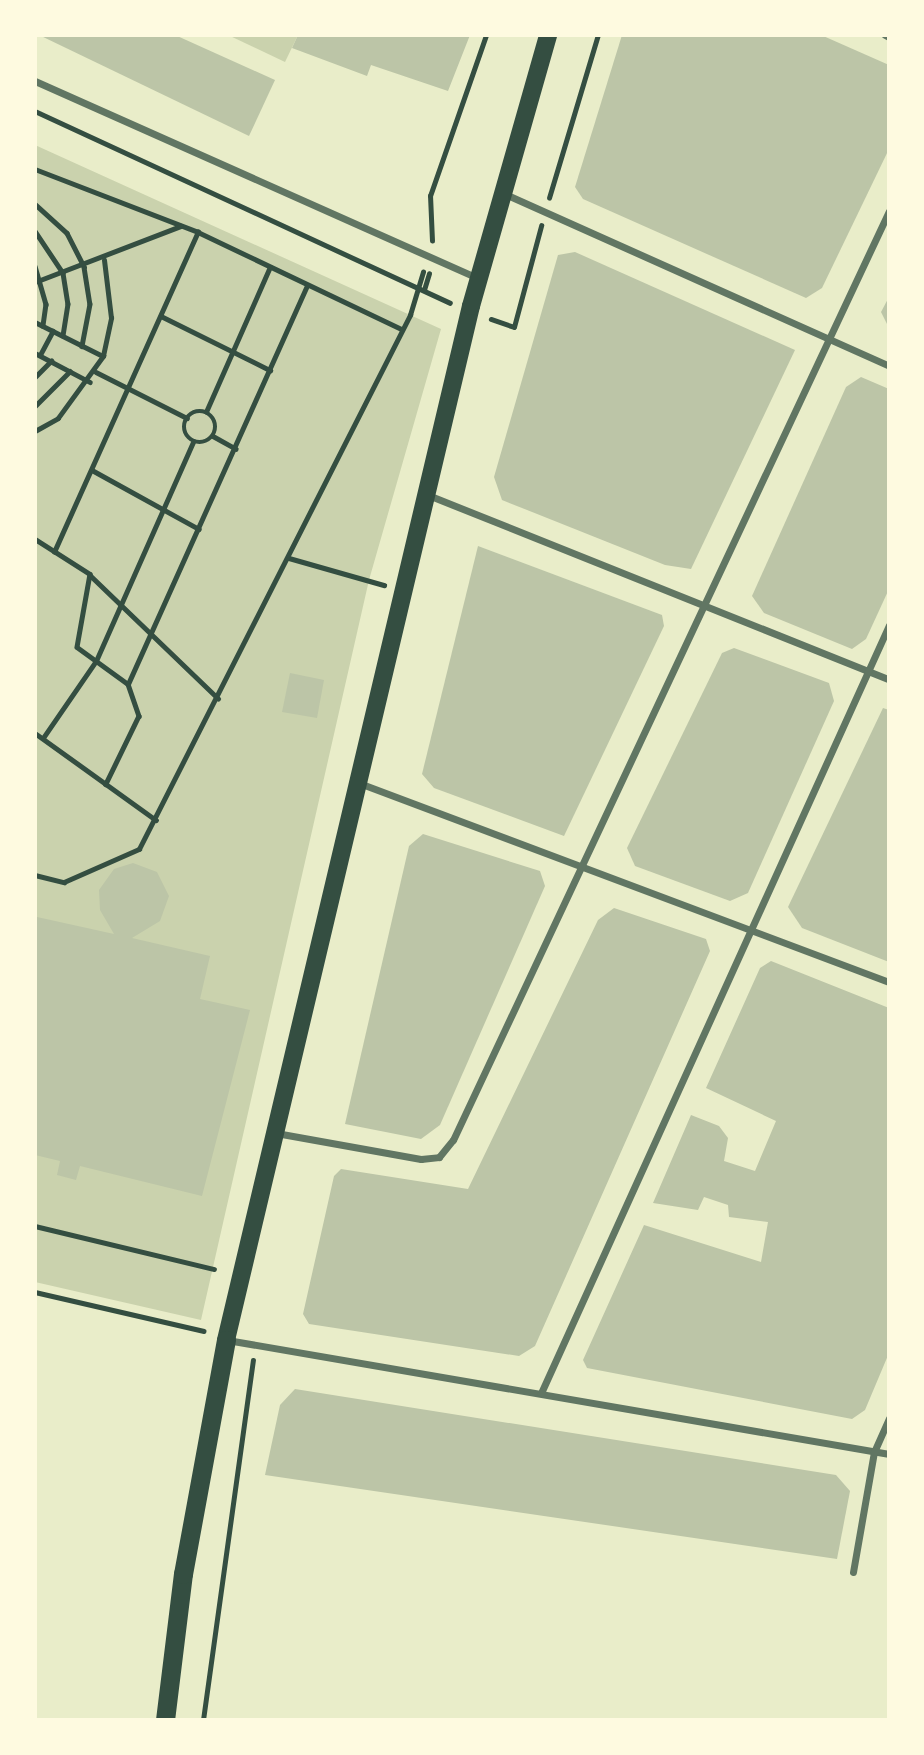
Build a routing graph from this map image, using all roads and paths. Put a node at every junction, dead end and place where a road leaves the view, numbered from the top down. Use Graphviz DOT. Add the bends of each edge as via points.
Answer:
graph roads {
  1 [pos="486,35"];
  2 [pos="548,35"];
  3 [pos="598,35"];
  4 [pos="35,81"];
  5 [pos="35,111"];
  6 [pos="35,169"];
  7 [pos="505,194"];
  8 [pos="35,204"];
  9 [pos="889,211"];
  10 [pos="545,212"];
  11 [pos="182,226"];
  12 [pos="35,231"];
  13 [pos="198,232"];
  14 [pos="430,259"];
  15 [pos="104,260"];
  16 [pos="35,266"];
  17 [pos="84,267"];
  18 [pos="270,267"];
  19 [pos="64,273"];
  20 [pos="479,279"];
  21 [pos="42,280"];
  22 [pos="35,282"];
  23 [pos="307,285"];
  24 [pos="418,287"];
  25 [pos="424,290"];
  26 [pos="470,311"];
  27 [pos="160,316"];
  28 [pos="35,322"];
  29 [pos="43,326"];
  30 [pos="401,329"];
  31 [pos="53,331"];
  32 [pos="63,336"];
  33 [pos="827,339"];
  34 [pos="82,346"];
  35 [pos="233,351"];
  36 [pos="38,354"];
  37 [pos="103,356"];
  38 [pos="51,361"];
  39 [pos="889,366"];
  40 [pos="270,370"];
  41 [pos="70,372"];
  42 [pos="96,372"];
  43 [pos="35,377"];
  44 [pos="90,382"];
  45 [pos="128,389"];
  46 [pos="35,406"];
  47 [pos="206,412"];
  48 [pos="187,418"];
  49 [pos="35,431"];
  50 [pos="213,436"];
  51 [pos="193,442"];
  52 [pos="236,449"];
  53 [pos="92,470"];
  54 [pos="426,494"];
  55 [pos="163,509"];
  56 [pos="199,528"];
  57 [pos="35,539"];
  58 [pos="54,552"];
  59 [pos="289,558"];
  60 [pos="90,574"];
  61 [pos="402,590"];
  62 [pos="705,603"];
  63 [pos="121,604"];
  64 [pos="889,625"];
  65 [pos="151,633"];
  66 [pos="96,661"];
  67 [pos="868,671"];
  68 [pos="889,679"];
  69 [pos="128,684"];
  70 [pos="218,698"];
  71 [pos="35,733"];
  72 [pos="43,738"];
  73 [pos="359,783"];
  74 [pos="106,784"];
  75 [pos="156,820"];
  76 [pos="586,863"];
  77 [pos="35,875"];
  78 [pos="753,928"];
  79 [pos="889,982"];
  80 [pos="272,1132"];
  81 [pos="35,1226"];
  82 [pos="214,1269"];
  83 [pos="35,1292"];
  84 [pos="205,1331"];
  85 [pos="226,1340"];
  86 [pos="255,1345"];
  87 [pos="541,1393"];
  88 [pos="889,1418"];
  89 [pos="874,1452"];
  90 [pos="889,1454"];
  91 [pos="853,1572"];
  92 [pos="165,1720"];
  93 [pos="204,1720"];
  1 -- 14 [label="path" via="430,196"];
  2 -- 7 [label="main road"];
  3 -- 10 [label="path"];
  4 -- 14 [label="street"];
  5 -- 24 [label="path"];
  6 -- 11 [label="path"];
  7 -- 10 [label="street"];
  7 -- 20 [label="main road"];
  8 -- 17 [label="path" via="67,233"];
  9 -- 33 [label="street"];
  10 -- 26 [label="path" via="514,327"];
  10 -- 33 [label="street"];
  11 -- 13 [label="path"];
  11 -- 15 [label="path"];
  12 -- 19 [label="path"];
  13 -- 18 [label="path"];
  13 -- 27 [label="path"];
  14 -- 20 [label="street"];
  14 -- 24 [label="path"];
  14 -- 25 [label="path"];
  15 -- 17 [label="path"];
  15 -- 37 [label="path" via="111,318"];
  16 -- 21 [label="path"];
  17 -- 19 [label="path"];
  17 -- 34 [label="path" via="90,304"];
  18 -- 23 [label="path"];
  18 -- 35 [label="path"];
  19 -- 21 [label="path"];
  19 -- 32 [label="path" via="68,304"];
  20 -- 26 [label="main road"];
  21 -- 22 [label="path"];
  21 -- 29 [label="path"];
  23 -- 30 [label="path"];
  23 -- 40 [label="path"];
  24 -- 25 [label="path"];
  24 -- 30 [label="path"];
  25 -- 26 [label="path"];
  26 -- 54 [label="main road"];
  27 -- 35 [label="path"];
  27 -- 45 [label="path"];
  28 -- 29 [label="path"];
  29 -- 31 [label="path"];
  30 -- 59 [label="path"];
  31 -- 32 [label="path"];
  31 -- 36 [label="path"];
  32 -- 34 [label="path"];
  33 -- 39 [label="street"];
  33 -- 62 [label="street"];
  34 -- 37 [label="path"];
  35 -- 40 [label="path"];
  35 -- 47 [label="path"];
  36 -- 38 [label="path"];
  37 -- 42 [label="path"];
  38 -- 41 [label="path"];
  38 -- 43 [label="path"];
  40 -- 52 [label="path"];
  41 -- 44 [label="path"];
  41 -- 46 [label="path"];
  42 -- 44 [label="path"];
  42 -- 45 [label="path"];
  44 -- 49 [label="path" via="58,418"];
  45 -- 48 [label="path"];
  45 -- 53 [label="path"];
  47 -- 48 [label="path"];
  47 -- 50 [label="path" via="215,424"];
  48 -- 51 [label="path" via="184,429"];
  50 -- 51 [label="path"];
  50 -- 52 [label="path"];
  51 -- 55 [label="path"];
  52 -- 56 [label="path"];
  53 -- 55 [label="path"];
  53 -- 58 [label="path"];
  54 -- 61 [label="main road"];
  54 -- 62 [label="street"];
  55 -- 56 [label="path"];
  55 -- 63 [label="path"];
  56 -- 65 [label="path"];
  57 -- 58 [label="path"];
  58 -- 60 [label="path"];
  59 -- 61 [label="path"];
  59 -- 70 [label="path"];
  60 -- 63 [label="path"];
  60 -- 66 [label="path" via="77,647"];
  61 -- 73 [label="main road"];
  62 -- 67 [label="street"];
  62 -- 76 [label="street"];
  63 -- 65 [label="path"];
  63 -- 66 [label="path"];
  64 -- 67 [label="street"];
  65 -- 69 [label="path"];
  65 -- 70 [label="path"];
  66 -- 69 [label="path"];
  66 -- 72 [label="path"];
  67 -- 68 [label="street"];
  67 -- 78 [label="street"];
  69 -- 74 [label="path" via="139,716"];
  70 -- 75 [label="path"];
  71 -- 72 [label="path"];
  72 -- 74 [label="path"];
  73 -- 76 [label="street"];
  73 -- 80 [label="main road"];
  74 -- 75 [label="path"];
  75 -- 77 [label="path" via="139,849 64,882"];
  76 -- 78 [label="street"];
  76 -- 80 [label="street" via="453,1140 439,1157"];
  78 -- 79 [label="street"];
  78 -- 87 [label="street"];
  80 -- 85 [label="main road"];
  81 -- 82 [label="path"];
  83 -- 84 [label="path"];
  85 -- 86 [label="street"];
  85 -- 92 [label="highway" via="183,1574"];
  86 -- 87 [label="street"];
  86 -- 93 [label="path"];
  87 -- 89 [label="street"];
  88 -- 89 [label="street"];
  89 -- 90 [label="street"];
  89 -- 91 [label="street"];
}
